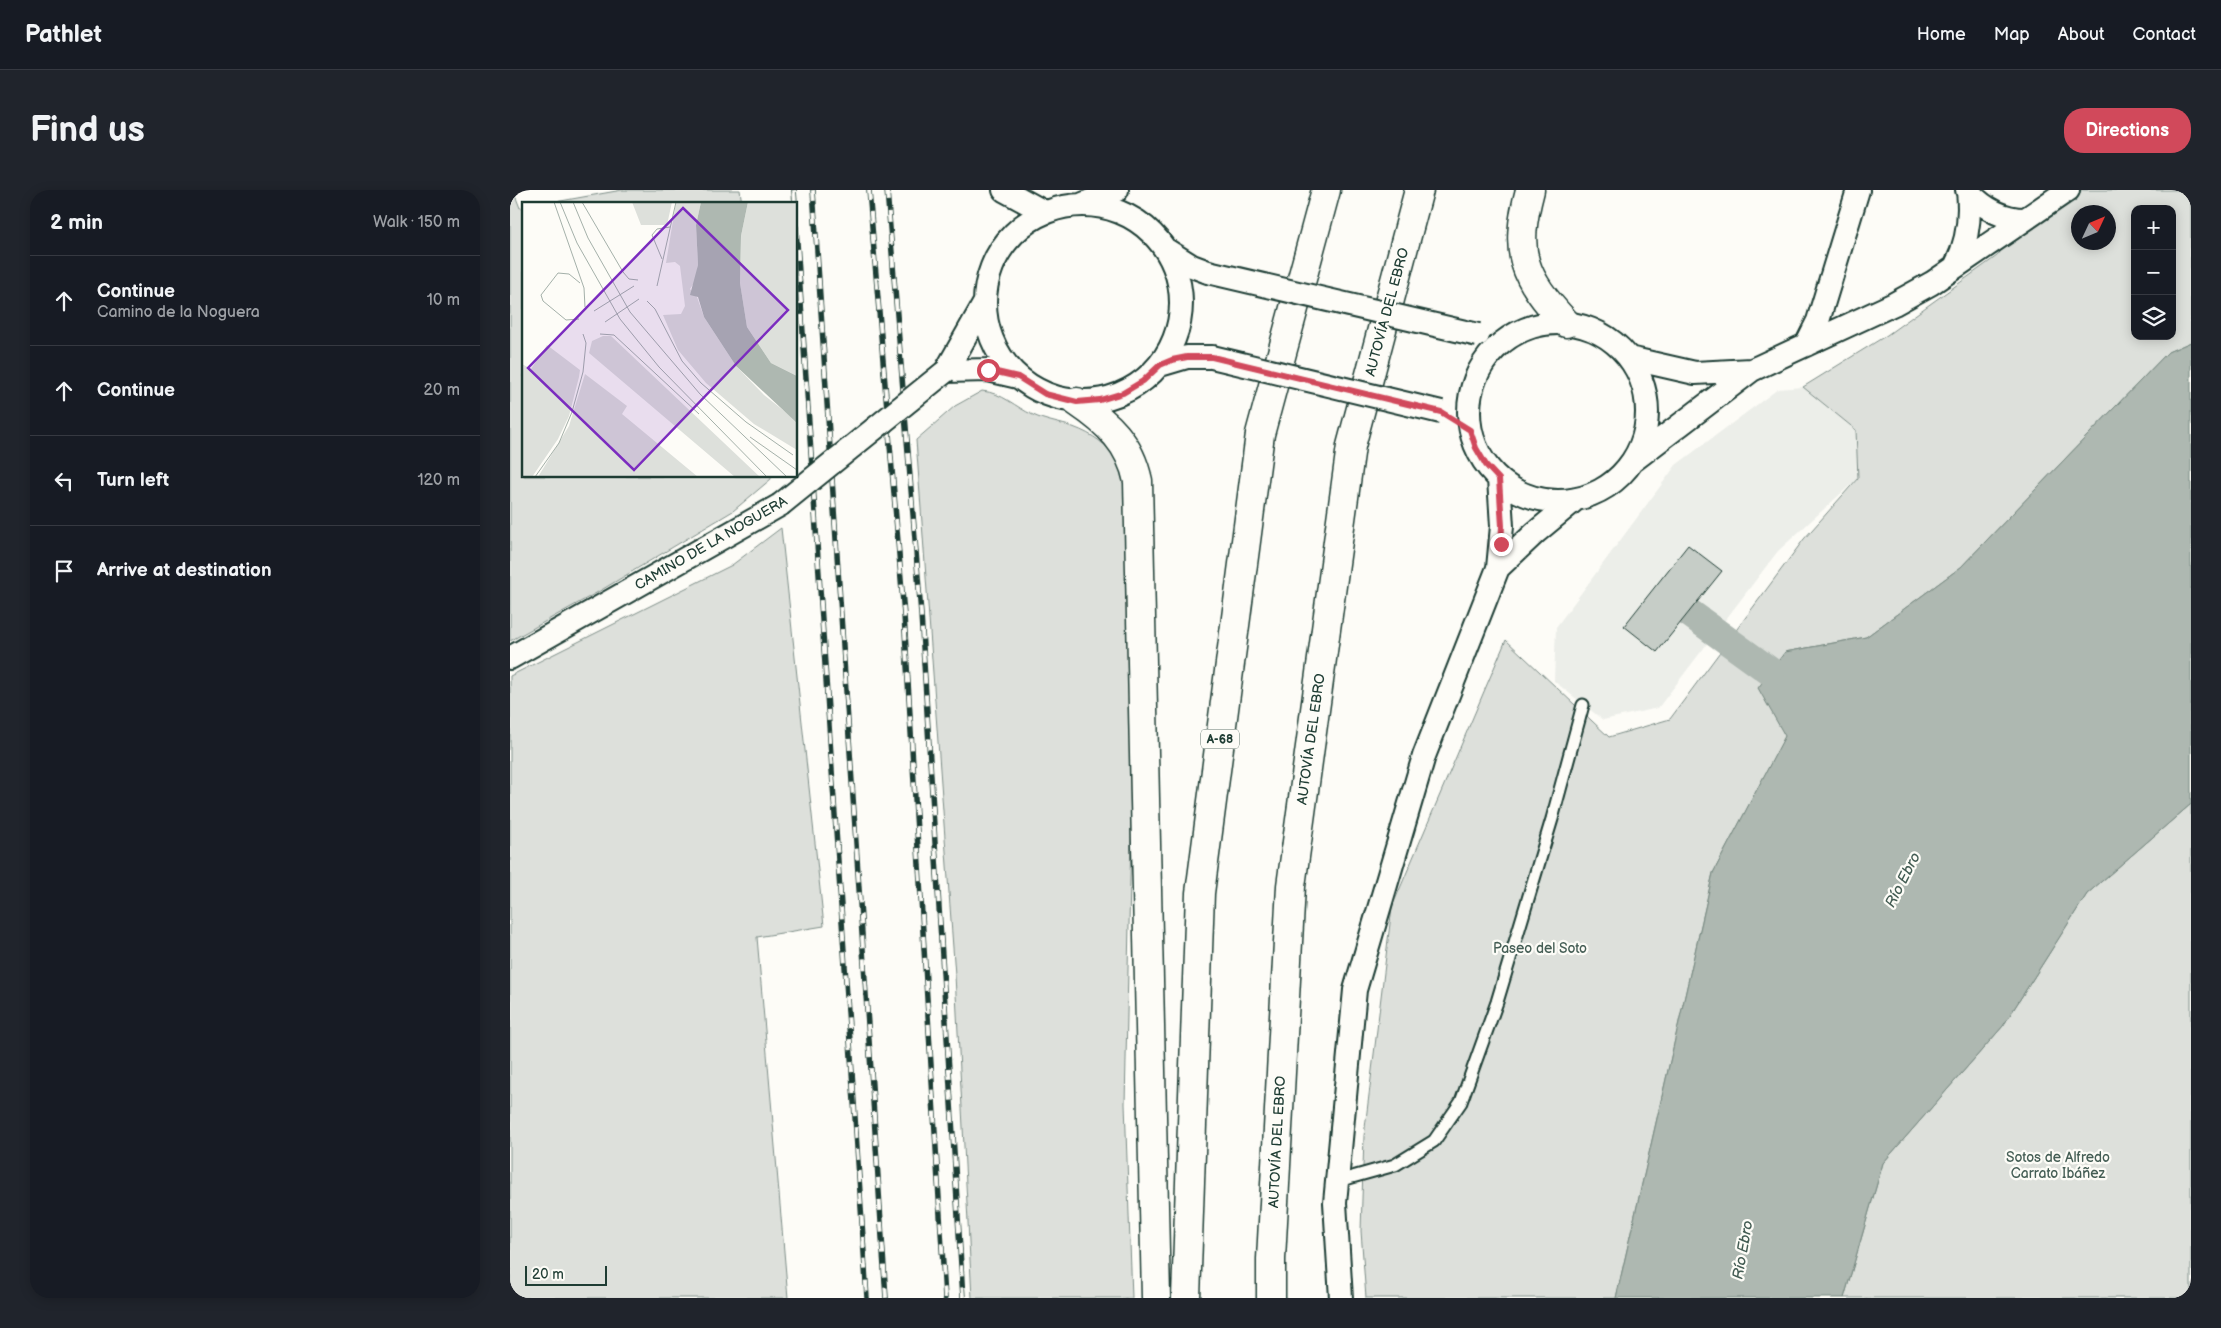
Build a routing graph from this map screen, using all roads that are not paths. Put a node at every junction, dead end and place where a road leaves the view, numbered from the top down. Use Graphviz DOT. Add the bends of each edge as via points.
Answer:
graph roads {
  1 [pos="1004,190"];
  2 [pos="1117,190"];
  3 [pos="1326,190"];
  4 [pos="1419,190"];
  5 [pos="1530,190"];
  6 [pos="1858,190"];
  7 [pos="2068,190"];
  8 [pos="1968,191"];
  9 [pos="1080,204"];
  10 [pos="1044,212"];
  11 [pos="2025,219"];
  12 [pos="1164,248"];
  13 [pos="1956,265"];
  14 [pos="984,304"];
  15 [pos="1566,323"];
  16 [pos="1511,336"];
  17 [pos="1806,346"];
  18 [pos="1629,358"];
  19 [pos="1160,365"];
  20 [pos="1752,370"];
  21 [pos="946,371"];
  22 [pos="1018,377"];
  23 [pos="1077,402"];
  24 [pos="1470,430"];
  25 [pos="1631,462"];
  26 [pos="1499,479"];
  27 [pos="1576,499"];
  28 [pos="1498,568"];
  29 [pos="510,658"];
  30 [pos="1583,704"];
  31 [pos="1338,1181"];
  32 [pos="1156,1298"];
  33 [pos="1186,1298"];
  34 [pos="1271,1298"];
  35 [pos="1341,1298"];
  1 -- 10 [label="street"];
  2 -- 9 [label="street"];
  3 -- 33 [label="highway, A-68" via="1260,434 1200,893"];
  4 -- 34 [label="highway, AUTOVÍA DEL EBRO" via="1351,446 1291,886"];
  5 -- 15 [label="highway" via="1523,256 1533,284"];
  6 -- 17 [label="street" via="1818,321"];
  7 -- 11 [label="street"];
  8 -- 11 [label="street" via="2002,216"];
  8 -- 13 [label="street" via="1967,238"];
  9 -- 10 [label="street"];
  9 -- 12 [label="street" via="1128,215"];
  10 -- 14 [label="street" via="1007,240 987,281"];
  11 -- 13 [label="street"];
  12 -- 16 [label="street, bridge" via="1208,272 1478,335"];
  12 -- 19 [label="street" via="1180,286 1181,307 1176,334"];
  13 -- 17 [label="street" via="1894,304"];
  14 -- 21 [label="street, CAMINO DE LA NOGUERA"];
  14 -- 22 [label="street" via="988,331 1000,356"];
  15 -- 16 [label="street" via="1547,323"];
  15 -- 18 [label="street" via="1601,334"];
  16 -- 24 [label="street" via="1496,347 1476,376 1469,403"];
  17 -- 20 [label="street"];
  18 -- 20 [label="street" via="1695,373"];
  18 -- 25 [label="street" via="1639,374 1647,410 1643,437"];
  19 -- 23 [label="street" via="1123,393"];
  19 -- 24 [label="street, bridge" via="1187,357 1212,357 1441,412"];
  20 -- 25 [label="street"];
  21 -- 22 [label="street" via="988,370"];
  21 -- 29 [label="street, CAMINO DE LA NOGUERA, bridge" via="780,506"];
  22 -- 23 [label="street" via="1045,394"];
  23 -- 32 [label="highway" via="1110,425 1120,437 1129,452 1138,481"];
  24 -- 26 [label="street" via="1486,465"];
  25 -- 27 [label="street" via="1602,490"];
  26 -- 27 [label="street" via="1516,491 1535,498 1555,501"];
  26 -- 28 [label="street" via="1502,526"];
  27 -- 28 [label="street"];
  28 -- 31 [label="street" via="1424,756 1355,990"];
  30 -- 31 [label="lane" via="1497,1002 1461,1102 1434,1141 1395,1165"];
  31 -- 35 [label="street" via="1335,1203"];
}
